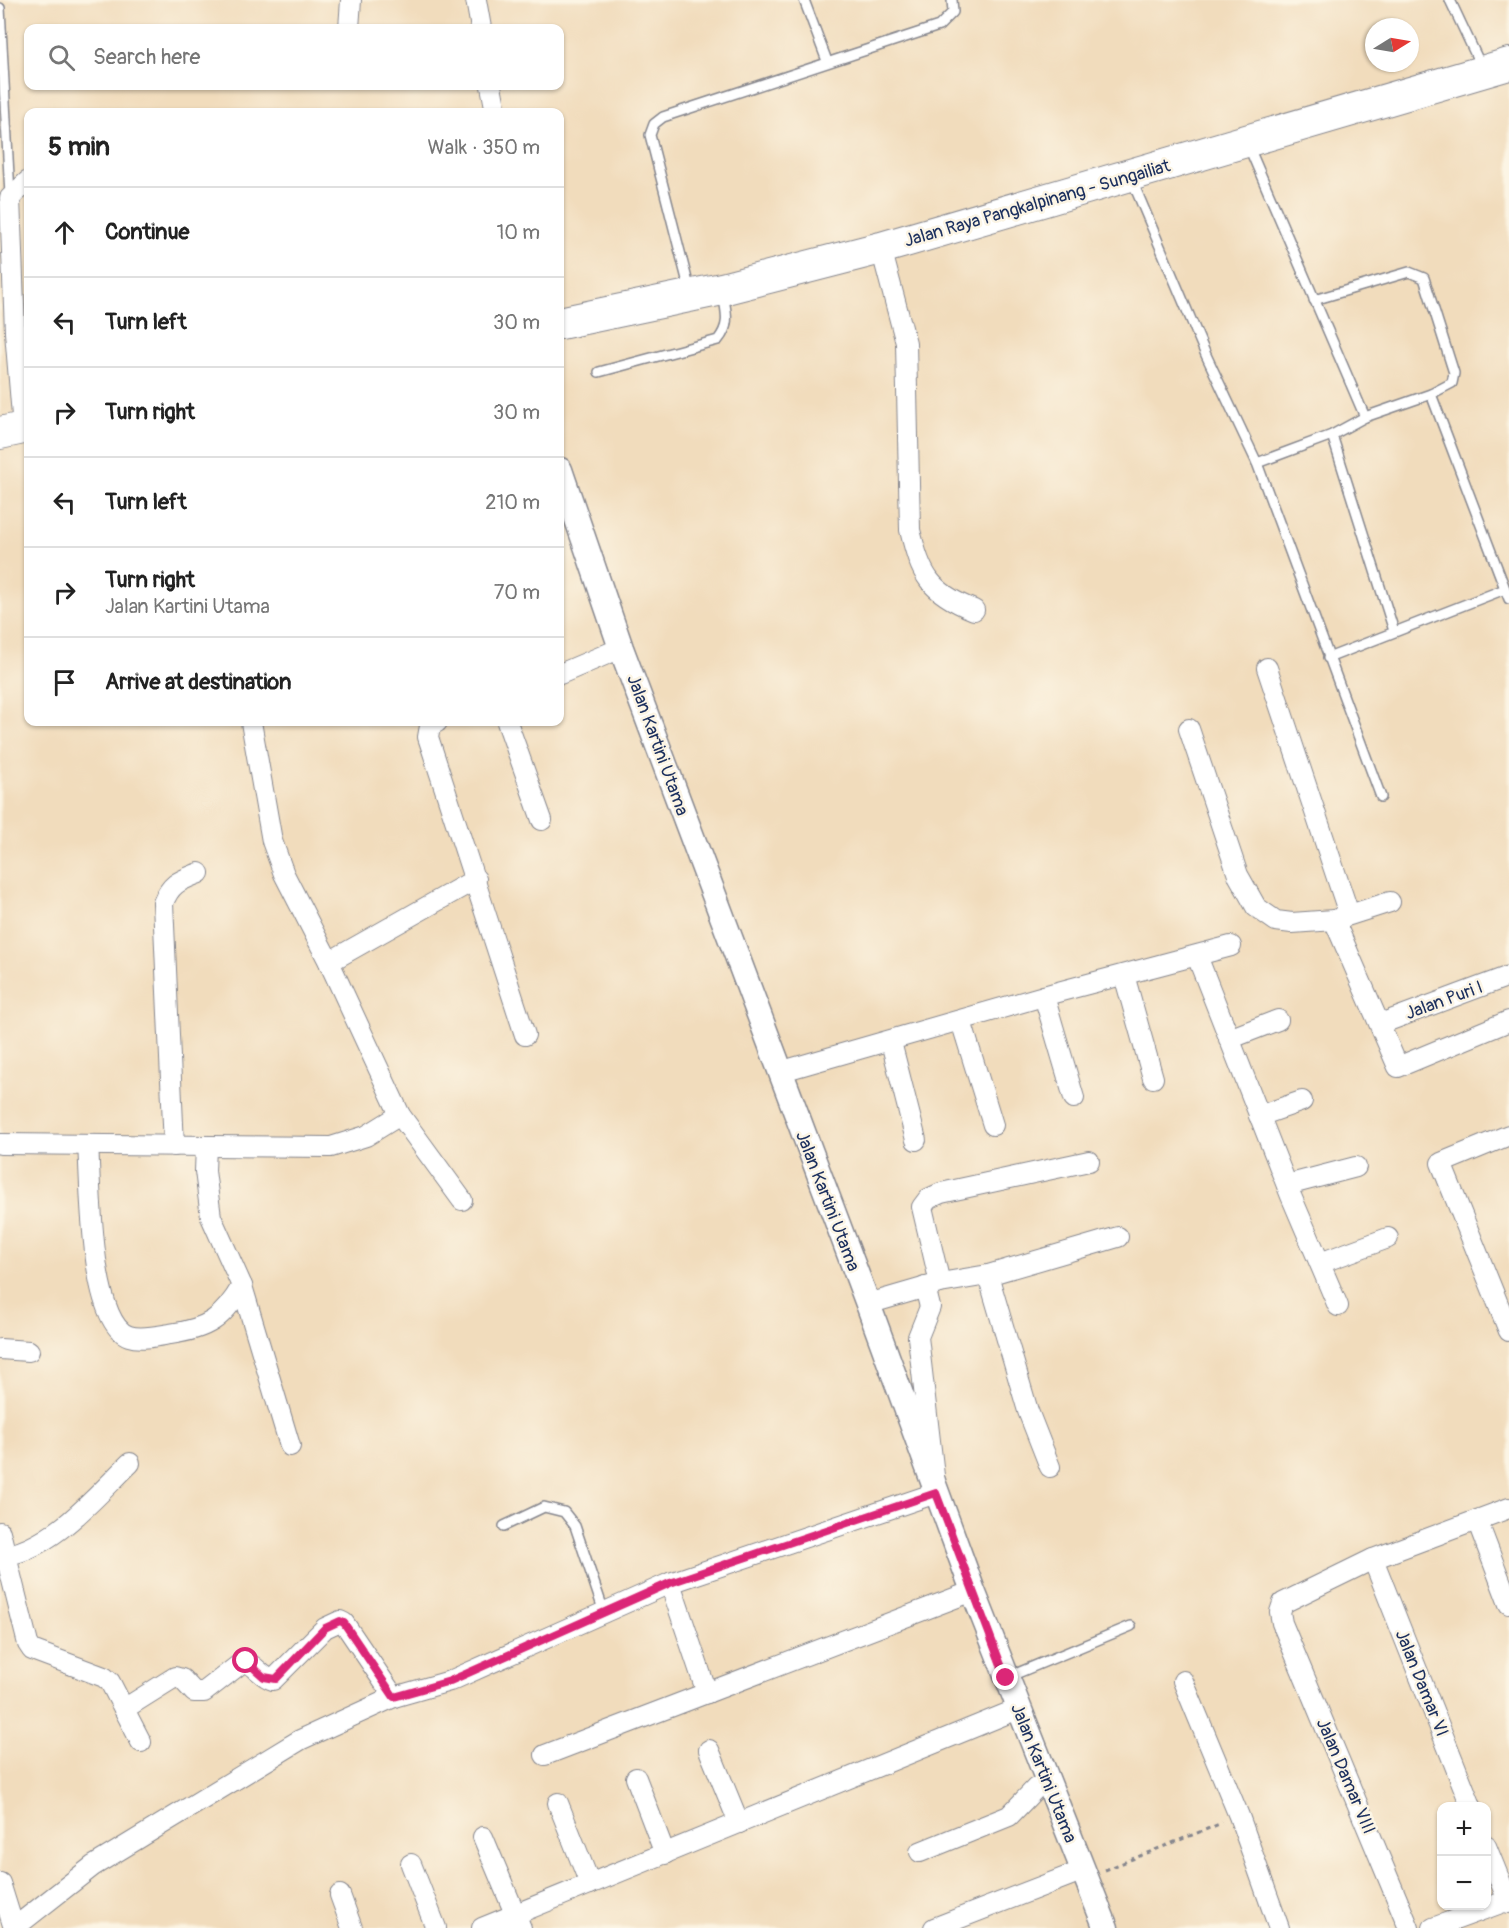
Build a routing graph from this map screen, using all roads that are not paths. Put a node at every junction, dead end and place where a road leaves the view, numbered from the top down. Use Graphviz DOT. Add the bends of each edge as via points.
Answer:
graph roads {
  1 [pos="351,0"];
  2 [pos="476,0"];
  3 [pos="804,0"];
  4 [pos="952,0"];
  5 [pos="1450,0"];
  6 [pos="0,8"];
  7 [pos="349,24"];
  8 [pos="479,24"];
  9 [pos="827,62"];
  10 [pos="1497,68"];
  11 [pos="492,90"];
  12 [pos="495,108"];
  13 [pos="1245,140"];
  14 [pos="1130,176"];
  15 [pos="24,185"];
  16 [pos="10,198"];
  17 [pos="881,248"];
  18 [pos="722,289"];
  19 [pos="691,294"];
  20 [pos="1314,300"];
  21 [pos="564,322"];
  22 [pos="599,372"];
  23 [pos="1431,394"];
  24 [pos="1365,417"];
  25 [pos="17,429"];
  26 [pos="1332,435"];
  27 [pos="1257,463"];
  28 [pos="564,482"];
  29 [pos="1505,589"];
  30 [pos="1509,599"];
  31 [pos="974,610"];
  32 [pos="1394,631"];
  33 [pos="621,648"];
  34 [pos="1328,658"];
  35 [pos="1266,668"];
  36 [pos="564,672"];
  37 [pos="252,726"];
  38 [pos="430,726"];
  39 [pos="508,726"];
  40 [pos="1189,729"];
  41 [pos="1381,797"];
  42 [pos="542,820"];
  43 [pos="199,873"];
  44 [pos="476,879"];
  45 [pos="1390,902"];
  46 [pos="1342,917"];
  47 [pos="1231,946"];
  48 [pos="1197,956"];
  49 [pos="329,962"];
  50 [pos="1124,975"];
  51 [pos="1509,976"];
  52 [pos="1044,996"];
  53 [pos="1278,1020"];
  54 [pos="961,1021"];
  55 [pos="1509,1021"];
  56 [pos="1380,1024"];
  57 [pos="525,1035"];
  58 [pos="1229,1039"];
  59 [pos="891,1042"];
  60 [pos="780,1072"];
  61 [pos="1153,1078"];
  62 [pos="1074,1098"];
  63 [pos="1302,1101"];
  64 [pos="400,1115"];
  65 [pos="1259,1116"];
  66 [pos="993,1125"];
  67 [pos="1509,1135"];
  68 [pos="916,1140"];
  69 [pos="0,1144"];
  70 [pos="88,1144"];
  71 [pos="174,1146"];
  72 [pos="206,1146"];
  73 [pos="1089,1161"];
  74 [pos="1356,1167"];
  75 [pos="1287,1185"];
  76 [pos="462,1200"];
  77 [pos="1118,1237"];
  78 [pos="1388,1238"];
  79 [pos="1320,1263"];
  80 [pos="988,1275"];
  81 [pos="933,1285"];
  82 [pos="242,1286"];
  83 [pos="868,1304"];
  84 [pos="1338,1306"];
  85 [pos="1509,1331"];
  86 [pos="0,1349"];
  87 [pos="29,1351"];
  88 [pos="290,1446"];
  89 [pos="130,1463"];
  90 [pos="1050,1467"];
  91 [pos="936,1493"];
  92 [pos="1509,1508"];
  93 [pos="1477,1520"];
  94 [pos="504,1526"];
  95 [pos="0,1532"];
  96 [pos="4,1556"];
  97 [pos="1373,1559"];
  98 [pos="670,1583"];
  99 [pos="972,1590"];
  100 [pos="1509,1604"];
  101 [pos="604,1612"];
  102 [pos="1131,1626"];
  103 [pos="1006,1678"];
  104 [pos="1183,1681"];
  105 [pos="707,1693"];
  106 [pos="394,1697"];
  107 [pos="124,1709"];
  108 [pos="1018,1709"];
  109 [pos="141,1742"];
  110 [pos="709,1750"];
  111 [pos="545,1755"];
  112 [pos="636,1778"];
  113 [pos="1047,1782"];
  114 [pos="1469,1802"];
  115 [pos="558,1803"];
  116 [pos="739,1823"];
  117 [pos="483,1837"];
  118 [pos="920,1852"];
  119 [pos="665,1854"];
  120 [pos="1490,1856"];
  121 [pos="411,1864"];
  122 [pos="1086,1874"];
  123 [pos="0,1883"];
  124 [pos="590,1884"];
  125 [pos="340,1895"];
  126 [pos="1509,1901"];
  127 [pos="518,1921"];
  128 [pos="14,1928"];
  129 [pos="352,1928"];
  130 [pos="436,1928"];
  131 [pos="482,1928"];
  132 [pos="934,1928"];
  133 [pos="1106,1928"];
  134 [pos="1279,1928"];
  135 [pos="1410,1928"];
  136 [pos="1432,1928"];
  1 -- 7 [label="street"];
  2 -- 8 [label="street"];
  3 -- 9 [label="lane"];
  4 -- 9 [label="lane" via="953,12 939,26"];
  5 -- 10 [label="lane"];
  6 -- 16 [label="lane"];
  9 -- 19 [label="lane" via="663,117 654,124 650,135"];
  10 -- 13 [label="highway, Jalan Raya Pangkalpinang - Sungailiat"];
  11 -- 12 [label="street"];
  13 -- 14 [label="highway, Jalan Raya Pangkalpinang - Sungailiat"];
  13 -- 20 [label="lane"];
  14 -- 17 [label="highway, Jalan Raya Pangkalpinang - Sungailiat"];
  14 -- 27 [label="lane" via="1206,356"];
  15 -- 16 [label="street"];
  16 -- 25 [label="street"];
  17 -- 18 [label="highway, Jalan Raya Pangkalpinang - Sungailiat"];
  17 -- 31 [label="street" via="906,343 910,530 916,553 933,587 948,600"];
  18 -- 19 [label="highway, Jalan Raya Pangkalpinang - Sungailiat"];
  18 -- 22 [label="lane" via="728,320 718,340"];
  19 -- 21 [label="highway, Jalan Raya Pangkalpinang - Sungailiat"];
  20 -- 23 [label="lane" via="1409,272 1420,274 1454,373 1449,387"];
  20 -- 24 [label="lane"];
  23 -- 24 [label="lane"];
  23 -- 29 [label="lane"];
  24 -- 26 [label="lane"];
  26 -- 27 [label="lane"];
  26 -- 32 [label="lane"];
  27 -- 34 [label="lane"];
  28 -- 33 [label="street, Jalan Kartini Utama"];
  29 -- 30 [label="lane"];
  29 -- 32 [label="lane"];
  32 -- 34 [label="lane"];
  33 -- 36 [label="street"];
  33 -- 60 [label="street, Jalan Kartini Utama"];
  34 -- 41 [label="lane"];
  35 -- 46 [label="street"];
  37 -- 49 [label="street" via="272,841 284,874"];
  38 -- 44 [label="street" via="428,737"];
  39 -- 42 [label="street"];
  40 -- 46 [label="street" via="1238,875 1256,907 1276,921 1292,923"];
  43 -- 71 [label="street" via="169,889 163,903"];
  44 -- 49 [label="street"];
  44 -- 57 [label="street"];
  45 -- 46 [label="street"];
  46 -- 56 [label="street"];
  47 -- 48 [label="street"];
  48 -- 50 [label="street"];
  48 -- 58 [label="street"];
  49 -- 64 [label="street"];
  50 -- 52 [label="street"];
  50 -- 61 [label="street"];
  51 -- 56 [label="street, Jalan Puri I"];
  52 -- 54 [label="street"];
  52 -- 62 [label="street"];
  53 -- 58 [label="street"];
  54 -- 59 [label="street"];
  54 -- 66 [label="street"];
  55 -- 56 [label="street" via="1398,1067"];
  58 -- 65 [label="street"];
  59 -- 60 [label="street"];
  59 -- 68 [label="street"];
  60 -- 83 [label="street, Jalan Kartini Utama"];
  63 -- 65 [label="street"];
  64 -- 72 [label="street" via="366,1136 331,1147"];
  64 -- 76 [label="street"];
  65 -- 75 [label="street"];
  67 -- 85 [label="street" via="1441,1163"];
  69 -- 70 [label="street"];
  70 -- 71 [label="street"];
  70 -- 82 [label="street" via="95,1268 116,1326 128,1336 197,1330 211,1323 236,1298"];
  71 -- 72 [label="street"];
  72 -- 82 [label="street" via="211,1217"];
  73 -- 81 [label="street" via="941,1193 923,1202"];
  74 -- 75 [label="street"];
  75 -- 79 [label="street"];
  77 -- 80 [label="street"];
  78 -- 79 [label="street"];
  79 -- 84 [label="street"];
  80 -- 81 [label="street"];
  80 -- 90 [label="street" via="1028,1411"];
  81 -- 83 [label="street"];
  81 -- 91 [label="street" via="930,1307 918,1337"];
  82 -- 88 [label="street"];
  83 -- 91 [label="street, Jalan Kartini Utama"];
  86 -- 87 [label="street"];
  89 -- 96 [label="street" via="77,1516 27,1550"];
  91 -- 98 [label="street"];
  91 -- 99 [label="street, Jalan Kartini Utama"];
  92 -- 93 [label="street"];
  93 -- 97 [label="street"];
  93 -- 100 [label="street"];
  94 -- 101 [label="lane" via="544,1507 564,1512 575,1526"];
  95 -- 96 [label="street"];
  96 -- 107 [label="street" via="32,1650 104,1677"];
  97 -- 114 [label="street, Jalan Damar VI"];
  97 -- 135 [label="street, Jalan Damar VIII" via="1283,1603 1280,1612"];
  98 -- 101 [label="street"];
  98 -- 105 [label="street"];
  99 -- 103 [label="street, Jalan Kartini Utama"];
  99 -- 105 [label="street"];
  101 -- 106 [label="street" via="450,1681"];
  102 -- 103 [label="lane"];
  103 -- 108 [label="street, Jalan Kartini Utama"];
  104 -- 134 [label="street" via="1239,1816"];
  105 -- 111 [label="street"];
  106 -- 107 [label="street" via="340,1621 325,1628 273,1680 244,1661 204,1692 194,1692 175,1677"];
  106 -- 128 [label="street" via="300,1740 102,1861"];
  107 -- 109 [label="street"];
  108 -- 113 [label="street, Jalan Kartini Utama"];
  108 -- 116 [label="street"];
  110 -- 116 [label="street"];
  112 -- 119 [label="street"];
  113 -- 118 [label="street" via="1009,1816"];
  113 -- 122 [label="street, Jalan Kartini Utama"];
  115 -- 124 [label="street"];
  116 -- 119 [label="street"];
  117 -- 127 [label="street"];
  119 -- 124 [label="street"];
  120 -- 126 [label="street"];
  121 -- 130 [label="street"];
  122 -- 132 [label="street"];
  122 -- 133 [label="street, Jalan Kartini Utama"];
  123 -- 128 [label="street"];
  124 -- 127 [label="street"];
  125 -- 129 [label="street"];
  126 -- 136 [label="street"];
  127 -- 131 [label="street"];
}
